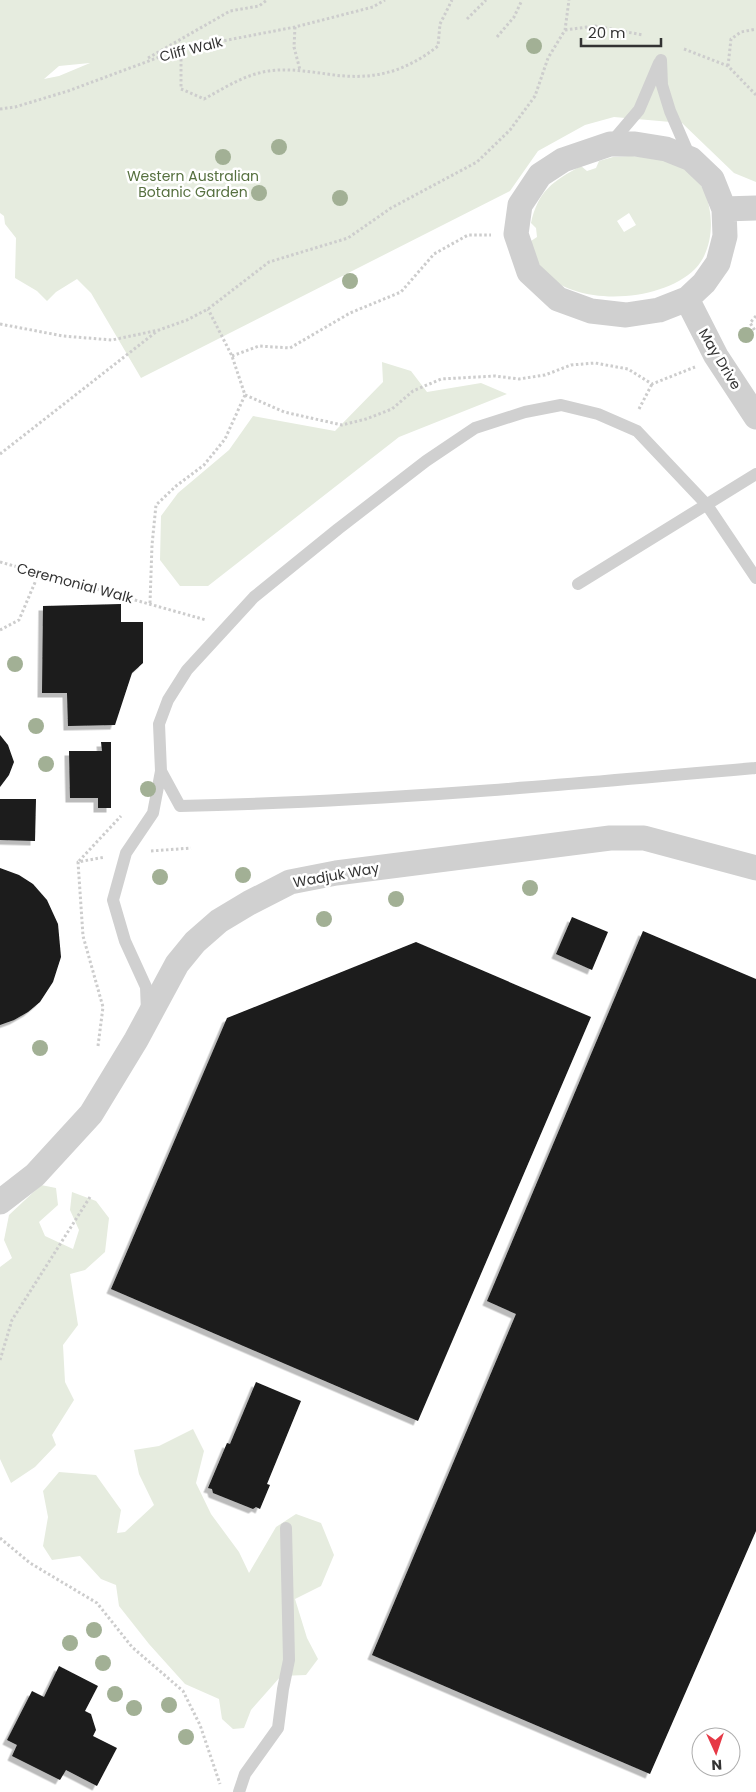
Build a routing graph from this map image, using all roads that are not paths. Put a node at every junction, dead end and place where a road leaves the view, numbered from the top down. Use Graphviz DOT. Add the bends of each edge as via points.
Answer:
graph roads {
  1 [pos="610,144"];
  2 [pos="691,159"];
  3 [pos="756,208"];
  4 [pos="724,209"];
  5 [pos="687,299"];
  6 [pos="756,417"];
  7 [pos="756,474"];
  8 [pos="707,505"];
  9 [pos="756,578"];
  10 [pos="578,584"];
  11 [pos="756,768"];
  12 [pos="160,771"];
  13 [pos="756,868"];
  14 [pos="147,1019"];
  15 [pos="0,1202"];
  16 [pos="286,1528"];
  17 [pos="239,1792"];
  1 -- 2 [label="street" via="666,149"];
  1 -- 2 [label="lane" via="639,110 661,60 662,85 667,102"];
  1 -- 5 [label="street" via="563,160 540,175 520,205 516,234 529,272 558,299 591,311 626,315 659,310"];
  2 -- 4 [label="street" via="712,178"];
  3 -- 4 [label="street"];
  4 -- 5 [label="street" via="725,236 718,263"];
  5 -- 6 [label="street, May Drive" via="716,356"];
  7 -- 8 [label="lane"];
  8 -- 9 [label="lane"];
  8 -- 10 [label="lane"];
  8 -- 12 [label="lane" via="637,431 598,414 561,406 525,412 475,428 426,461 338,529 254,596 226,626 187,670 168,700 159,724"];
  11 -- 12 [label="lane" via="505,790 275,804 180,806"];
  12 -- 14 [label="lane" via="153,813 126,853 113,900 125,941 146,987"];
  13 -- 14 [label="street, Wadjuk Way" via="644,838 610,838 336,872 290,882 227,916 195,942 177,964"];
  14 -- 15 [label="street, Wadjuk Way" via="91,1114 35,1175"];
  16 -- 17 [label="lane" via="289,1660 278,1728 245,1774"];
}
